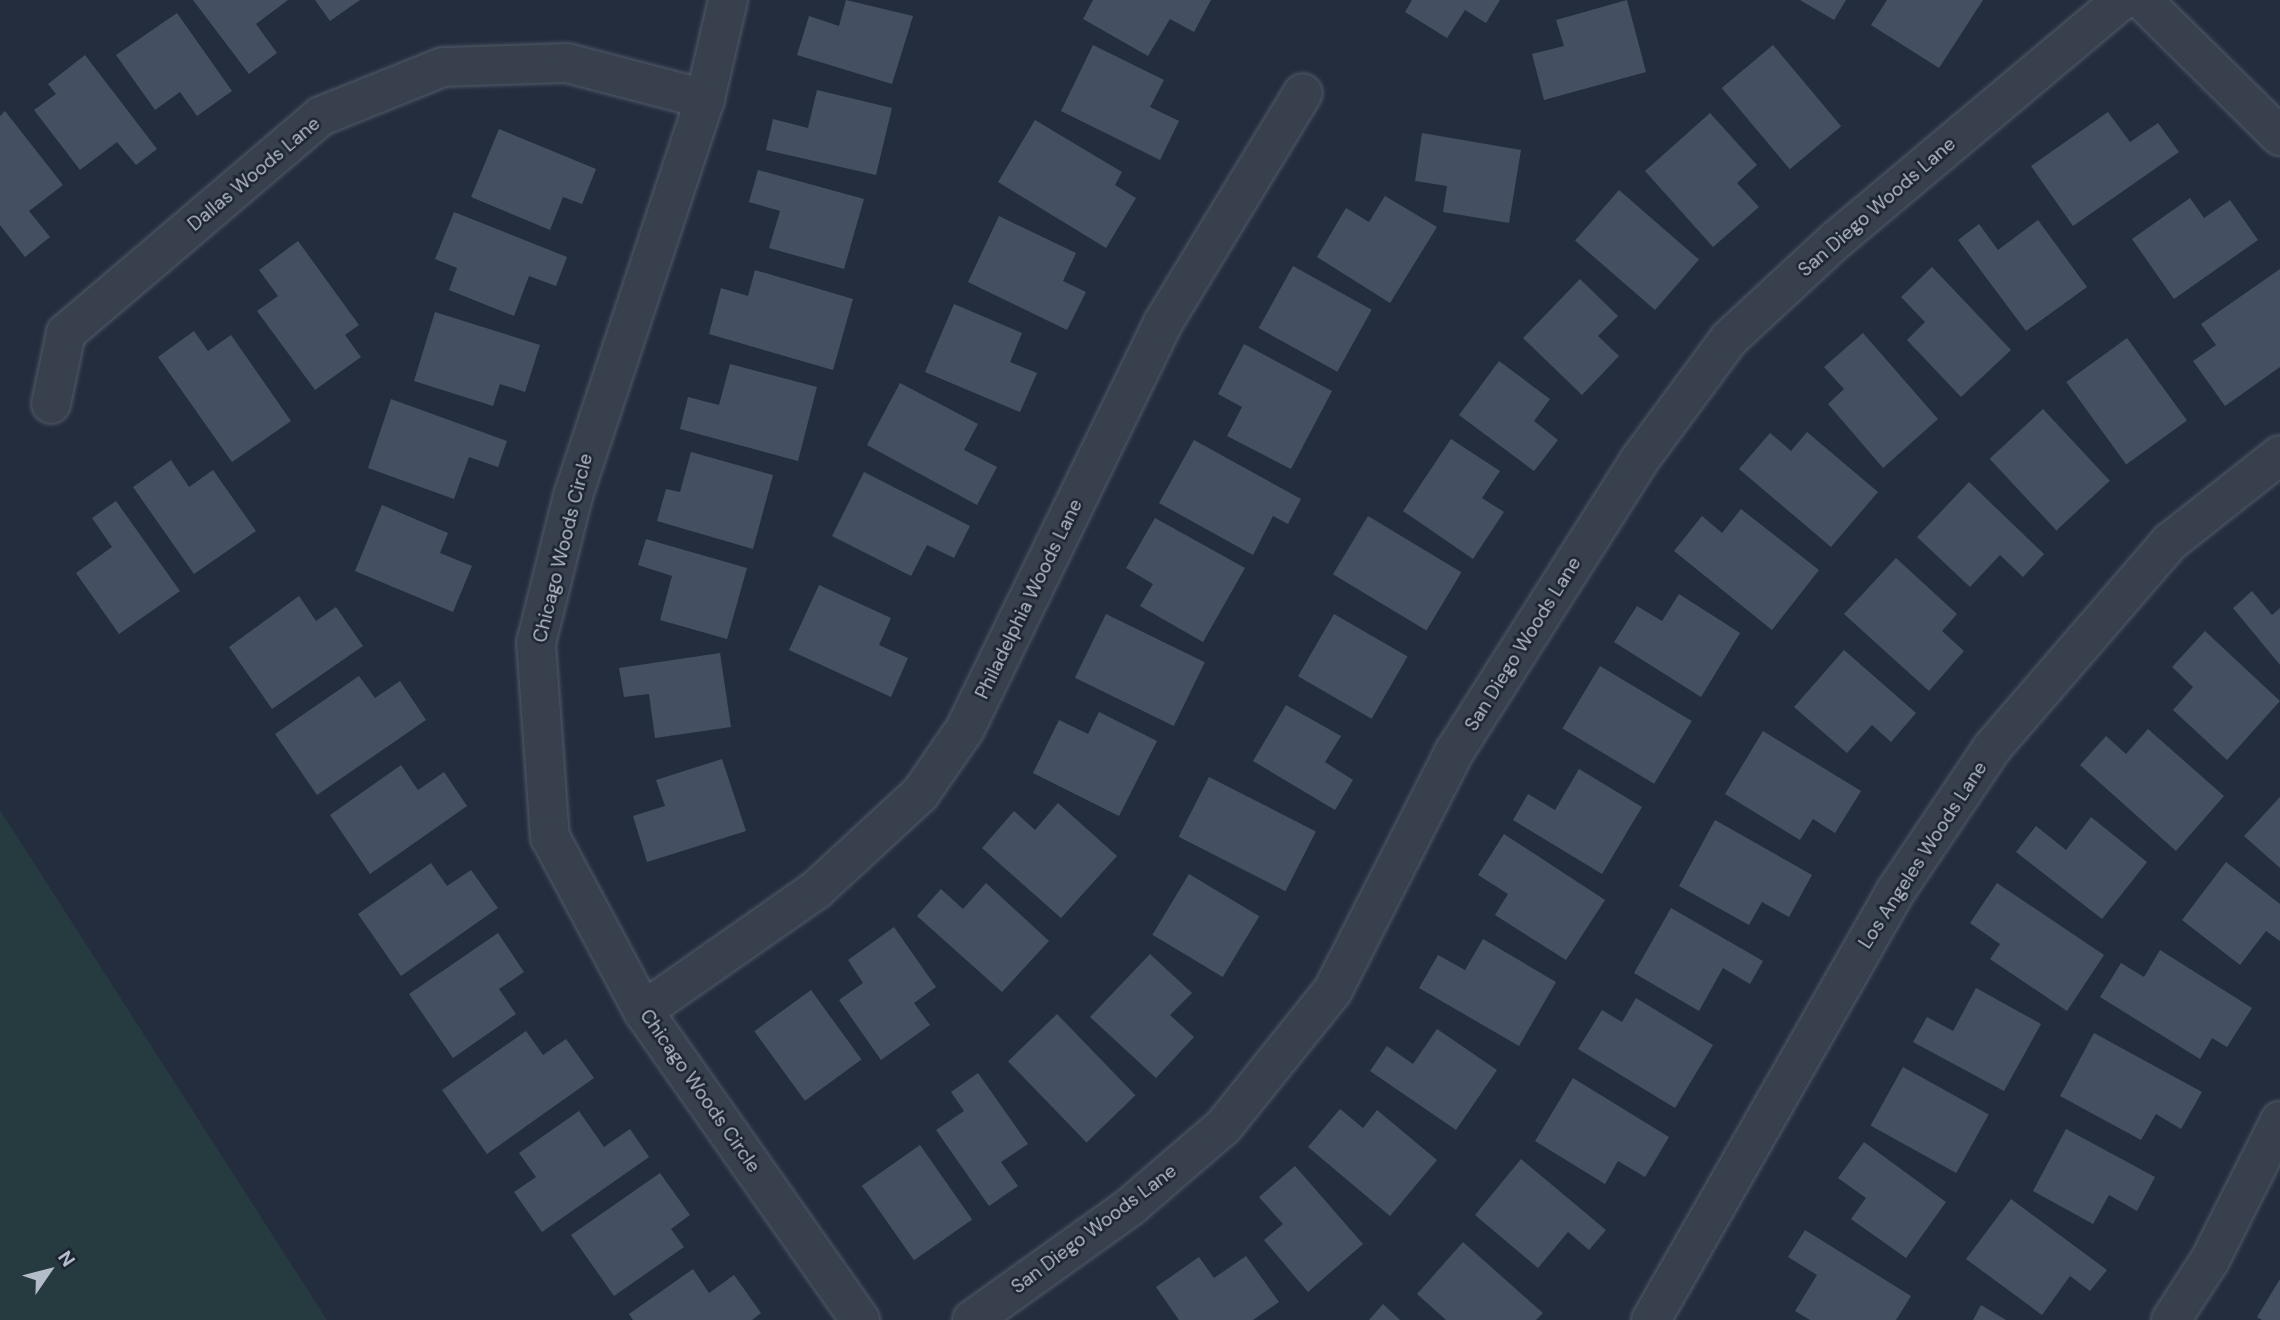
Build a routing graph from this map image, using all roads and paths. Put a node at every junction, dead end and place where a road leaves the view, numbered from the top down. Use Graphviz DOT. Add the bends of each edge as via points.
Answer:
graph roads {
  1 [pos="728,0"];
  2 [pos="2122,0"];
  3 [pos="2142,0"];
  4 [pos="1303,93"];
  5 [pos="705,99"];
  6 [pos="2280,136"];
  7 [pos="51,404"];
  8 [pos="2280,456"];
  9 [pos="643,1011"];
  10 [pos="2280,1121"];
  11 [pos="860,1320"];
  12 [pos="972,1320"];
  13 [pos="1651,1320"];
  14 [pos="2171,1320"];
  1 -- 5 [label="street, Chicago Woods Circle"];
  2 -- 12 [label="street, San Diego Woods Lane" via="1836,240 1729,339 1638,462 1453,754 1334,990 1223,1127 1131,1206"];
  3 -- 6 [label="street"];
  4 -- 9 [label="street, Philadelphia Woods Lane" via="1163,323 965,729 920,794 817,889"];
  5 -- 7 [label="street, Dallas Woods Lane" via="567,63 443,67 321,116 66,333"];
  5 -- 9 [label="street, Chicago Woods Circle" via="573,496 536,643 550,837"];
  8 -- 13 [label="street, Los Angeles Woods Lane" via="2170,542 1992,748 1895,892"];
  9 -- 11 [label="street, Chicago Woods Circle"];
  10 -- 14 [label="street" via="2210,1260"];
}
